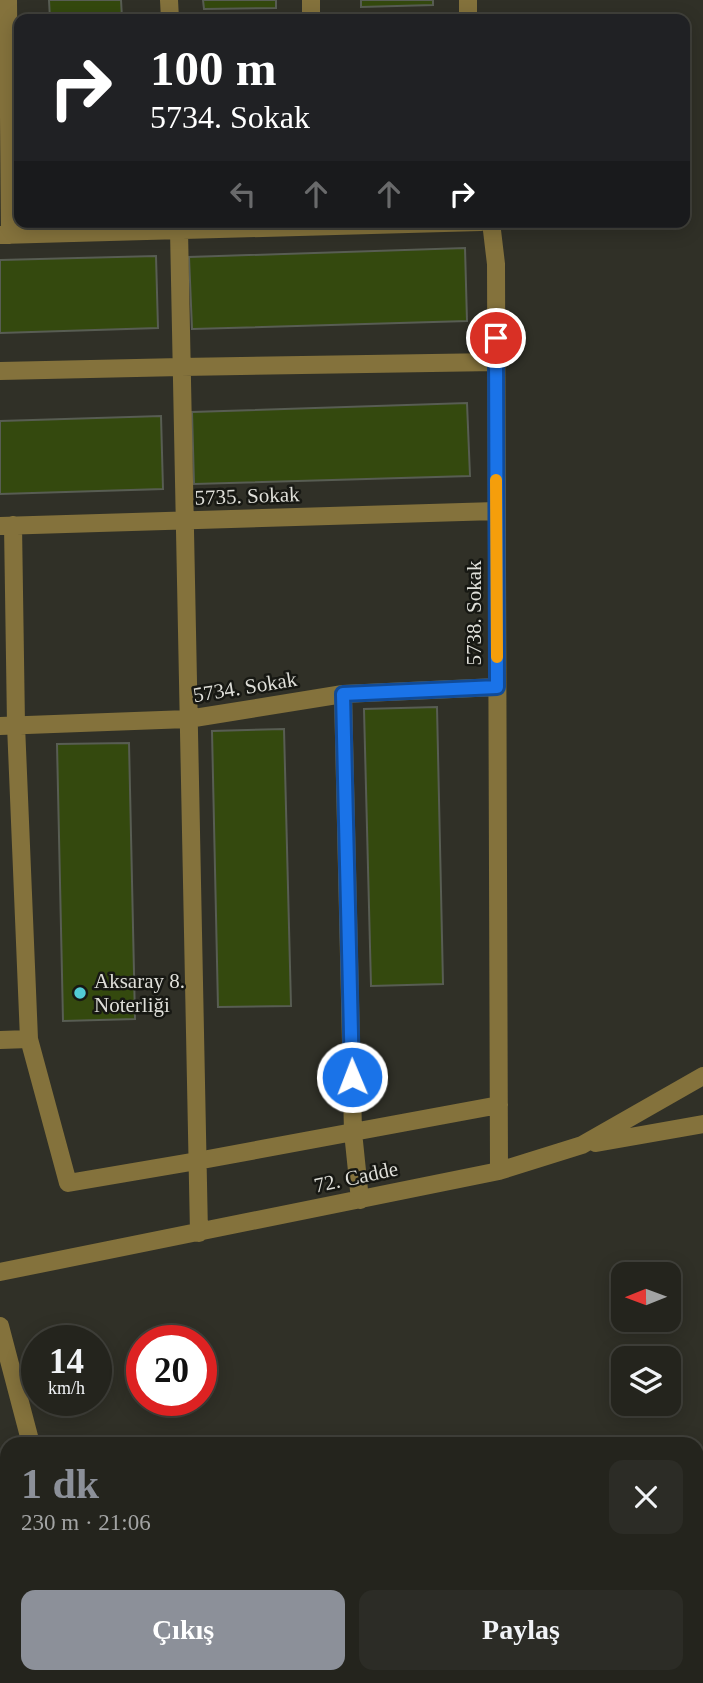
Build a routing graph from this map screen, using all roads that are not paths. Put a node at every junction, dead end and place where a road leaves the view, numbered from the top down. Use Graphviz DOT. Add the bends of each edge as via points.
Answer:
graph roads {
  1 [pos="8,0"];
  2 [pos="9,41"];
  3 [pos="254,228"];
  4 [pos="492,228"];
  5 [pos="179,230"];
  6 [pos="5,235"];
  7 [pos="496,362"];
  8 [pos="181,367"];
  9 [pos="0,371"];
  10 [pos="496,511"];
  11 [pos="185,520"];
  12 [pos="7,526"];
  13 [pos="497,687"];
  14 [pos="343,694"];
  15 [pos="188,719"];
  16 [pos="8,725"];
  17 [pos="29,1039"];
  18 [pos="0,1040"];
  19 [pos="703,1076"];
  20 [pos="499,1105"];
  21 [pos="703,1124"];
  22 [pos="353,1132"];
  23 [pos="582,1145"];
  24 [pos="198,1161"];
  25 [pos="499,1171"];
  26 [pos="360,1200"];
  27 [pos="199,1233"];
  28 [pos="0,1272"];
  29 [pos="0,1326"];
  30 [pos="29,1437"];
  1 -- 2 [label="street"];
  2 -- 6 [label="street"];
  3 -- 5 [label="street"];
  4 -- 7 [label="street, 5738. Sokak"];
  5 -- 6 [label="street"];
  5 -- 8 [label="street"];
  7 -- 8 [label="street"];
  7 -- 10 [label="street, 5738. Sokak"];
  8 -- 9 [label="street"];
  8 -- 11 [label="street"];
  10 -- 11 [label="street, 5735. Sokak"];
  10 -- 13 [label="street, 5738. Sokak"];
  11 -- 12 [label="street, 5735. Sokak"];
  11 -- 15 [label="street"];
  12 -- 16 [label="street"];
  13 -- 14 [label="street, 5734. Sokak"];
  13 -- 20 [label="street, 5738. Sokak"];
  14 -- 15 [label="street, 5734. Sokak"];
  14 -- 22 [label="street"];
  15 -- 16 [label="street, 5734. Sokak"];
  15 -- 24 [label="street"];
  16 -- 17 [label="street"];
  17 -- 18 [label="street"];
  17 -- 24 [label="street" via="68,1183"];
  19 -- 23 [label="street, 72. Cadde"];
  20 -- 22 [label="street"];
  20 -- 25 [label="street, 5738. Sokak"];
  21 -- 23 [label="street"];
  22 -- 24 [label="street"];
  22 -- 26 [label="street"];
  23 -- 25 [label="street, 72. Cadde"];
  24 -- 27 [label="street"];
  25 -- 26 [label="street, 72. Cadde"];
  26 -- 27 [label="street, 72. Cadde"];
  27 -- 28 [label="street, 72. Cadde"];
  29 -- 30 [label="street"];
}
